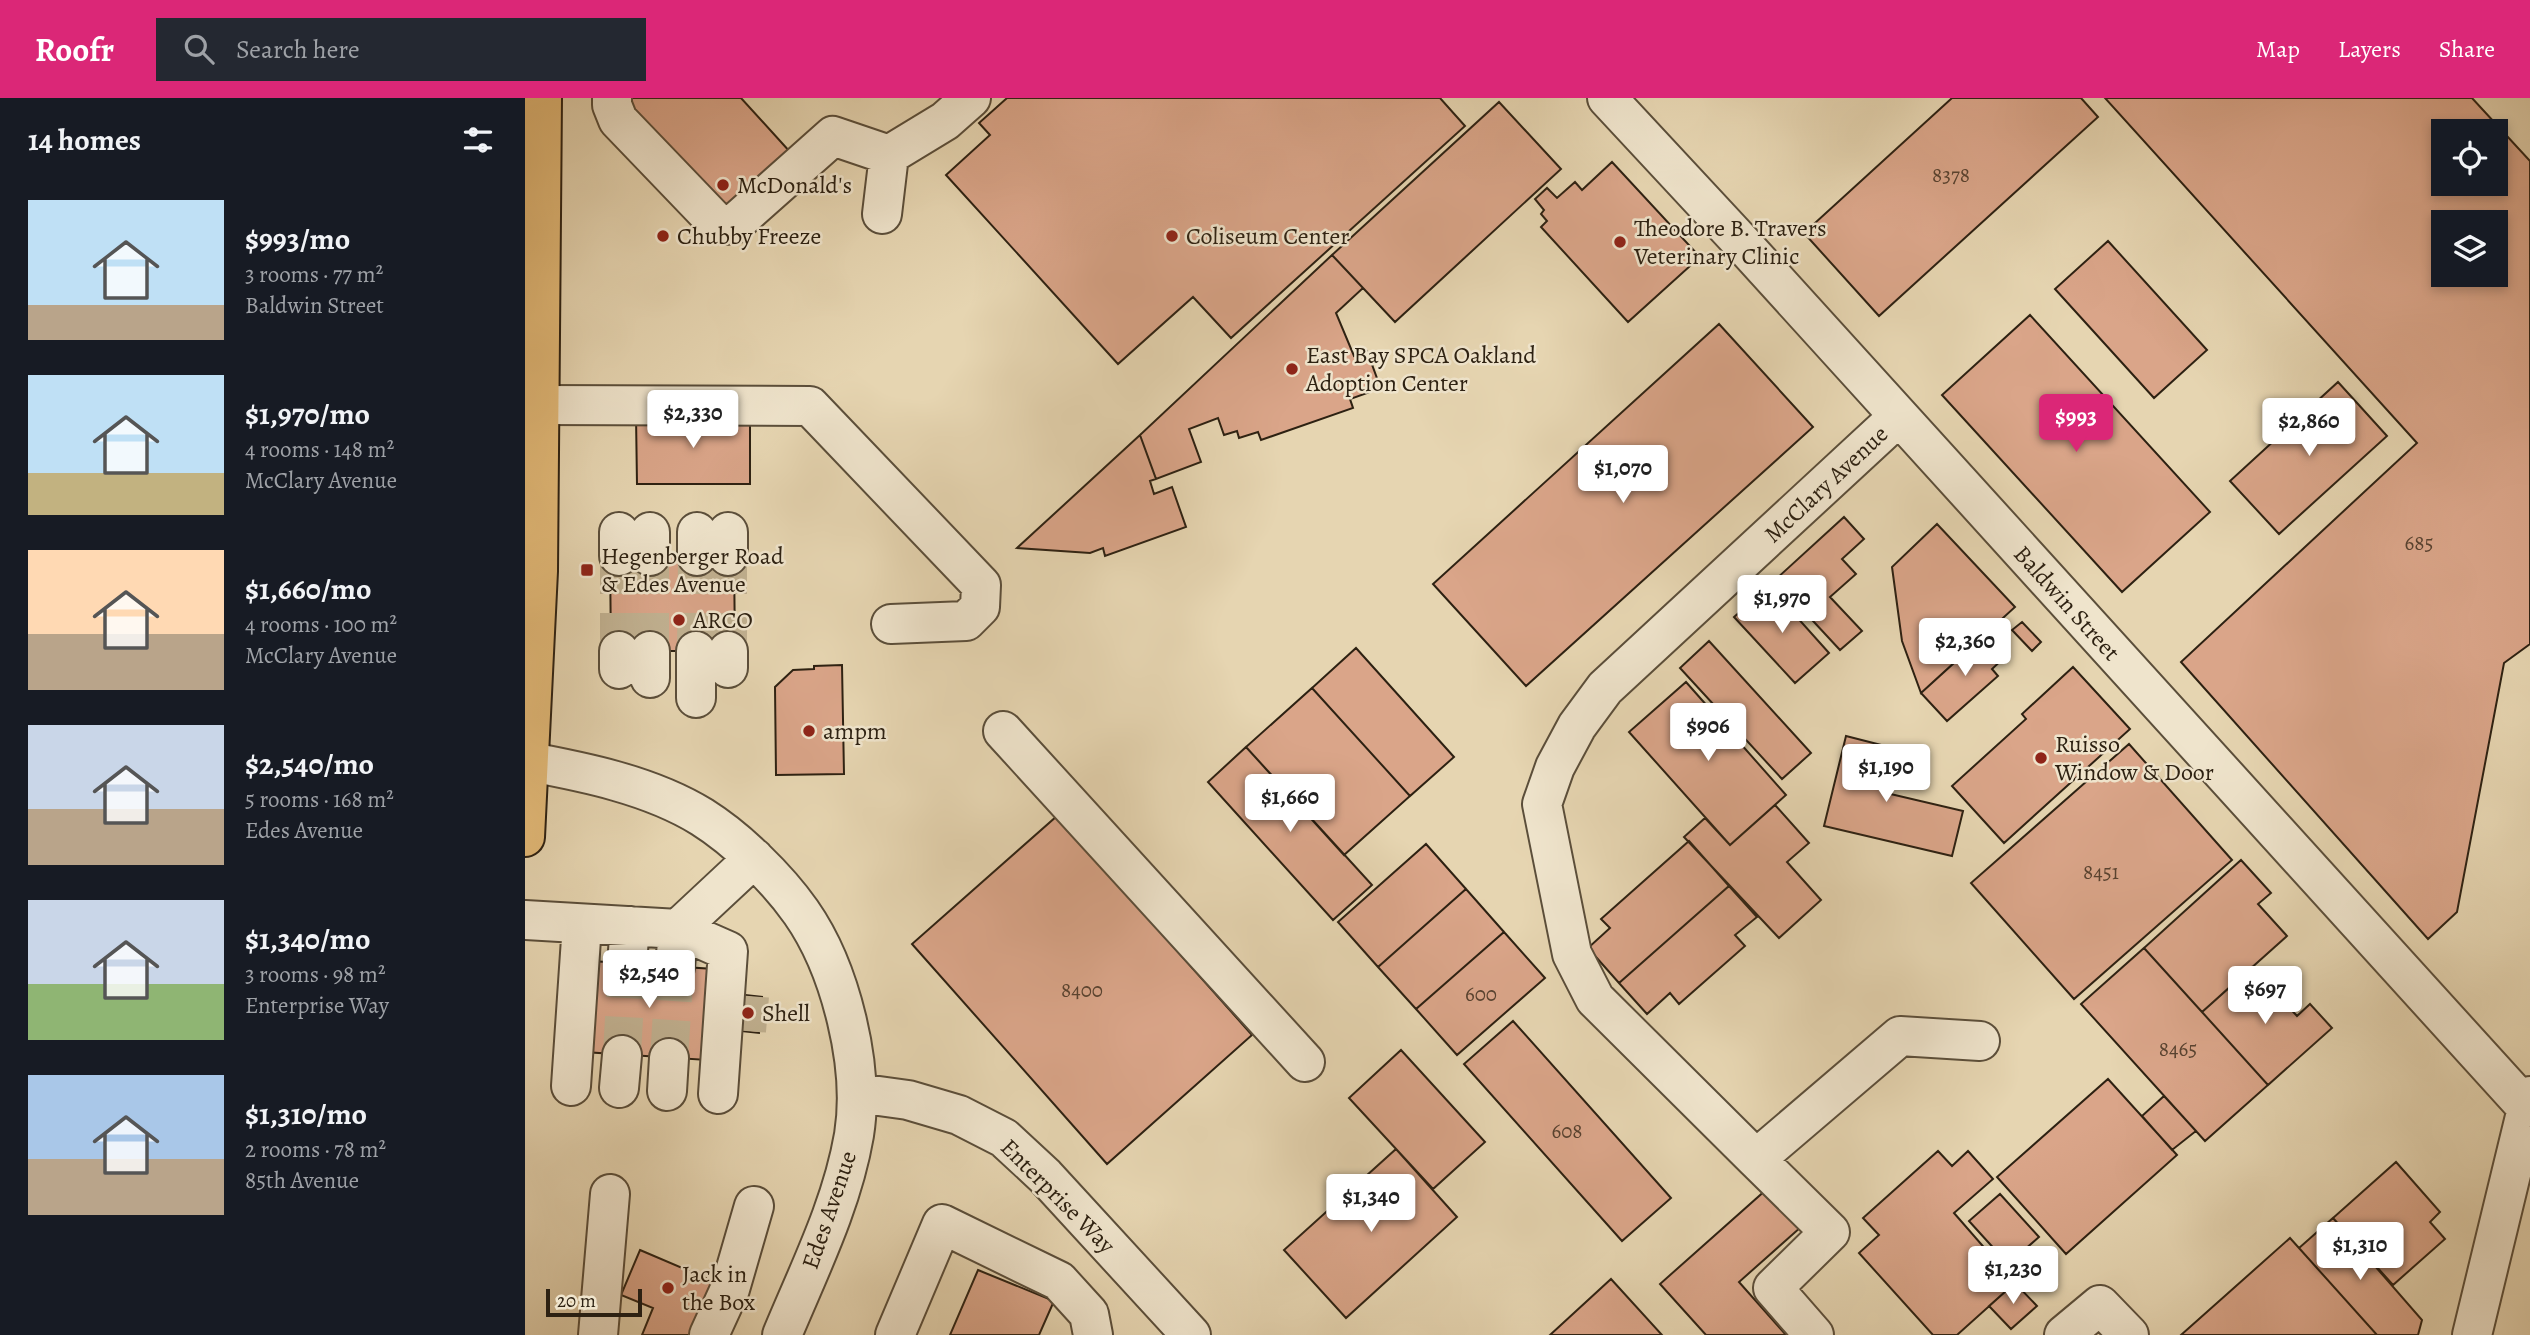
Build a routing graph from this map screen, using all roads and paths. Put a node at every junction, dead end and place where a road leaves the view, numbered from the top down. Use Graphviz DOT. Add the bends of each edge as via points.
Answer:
graph roads {
  1 [pos="542,98"];
  2 [pos="612,98"];
  3 [pos="971,98"];
  4 [pos="1607,98"];
  5 [pos="889,155"];
  6 [pos="881,214"];
  7 [pos="533,355"];
  8 [pos="541,405"];
  9 [pos="1898,417"];
  10 [pos="891,624"];
  11 [pos="717,657"];
  12 [pos="696,698"];
  13 [pos="1003,732"];
  14 [pos="527,761"];
  15 [pos="525,837"];
  16 [pos="754,858"];
  17 [pos="525,920"];
  18 [pos="582,924"];
  19 [pos="678,929"];
  20 [pos="728,951"];
  21 [pos="675,967"];
  22 [pos="1980,1041"];
  23 [pos="1305,1062"];
  24 [pos="571,1086"];
  25 [pos="857,1093"];
  26 [pos="2529,1102"];
  27 [pos="2524,1147"];
  28 [pos="1756,1159"];
  29 [pos="610,1194"];
  30 [pos="754,1206"];
  31 [pos="598,1335"];
  32 [pos="709,1335"];
  33 [pos="782,1335"];
  34 [pos="895,1335"];
  35 [pos="1093,1335"];
  36 [pos="1191,1335"];
  37 [pos="1814,1335"];
  38 [pos="2064,1335"];
  39 [pos="2129,1335"];
  40 [pos="2472,1335"];
  1 -- 7 [label="main road"];
  2 -- 5 [label="street" via="618,120 724,225 734,224 833,136"];
  3 -- 5 [label="street" via="945,121"];
  4 -- 9 [label="street, Baldwin Street"];
  5 -- 6 [label="street"];
  7 -- 8 [label="main road"];
  8 -- 10 [label="street" via="810,406 981,585 980,607 966,621"];
  8 -- 14 [label="main road" via="538,571"];
  9 -- 26 [label="street, Baldwin Street"];
  9 -- 28 [label="street, McClary Avenue" via="1605,688 1577,726 1542,804 1572,954 1595,999"];
  11 -- 12 [label="street"];
  13 -- 23 [label="street"];
  14 -- 15 [label="main road"];
  14 -- 16 [label="street, Edes Avenue" via="620,782 674,803 702,817"];
  16 -- 19 [label="street"];
  16 -- 25 [label="street, Edes Avenue" via="801,912 829,968 848,1026"];
  17 -- 18 [label="street"];
  18 -- 19 [label="street" via="628,945"];
  18 -- 24 [label="street"];
  19 -- 20 [label="street"];
  19 -- 21 [label="street"];
  20 -- 20 [label="street" via="730,1095 748,1013 753,962"];
  22 -- 28 [label="street" via="1900,1036"];
  25 -- 33 [label="street, Edes Avenue" via="845,1179"];
  25 -- 36 [label="street, Enterprise Way" via="908,1100 959,1115 1004,1138 1045,1176"];
  26 -- 27 [label="street"];
  27 -- 40 [label="street"];
  28 -- 37 [label="street" via="1830,1232 1773,1288"];
  29 -- 31 [label="street"];
  30 -- 32 [label="street" via="730,1289"];
  34 -- 35 [label="street" via="942,1224 1059,1280 1089,1314"];
  38 -- 39 [label="street" via="2100,1305"];
}
